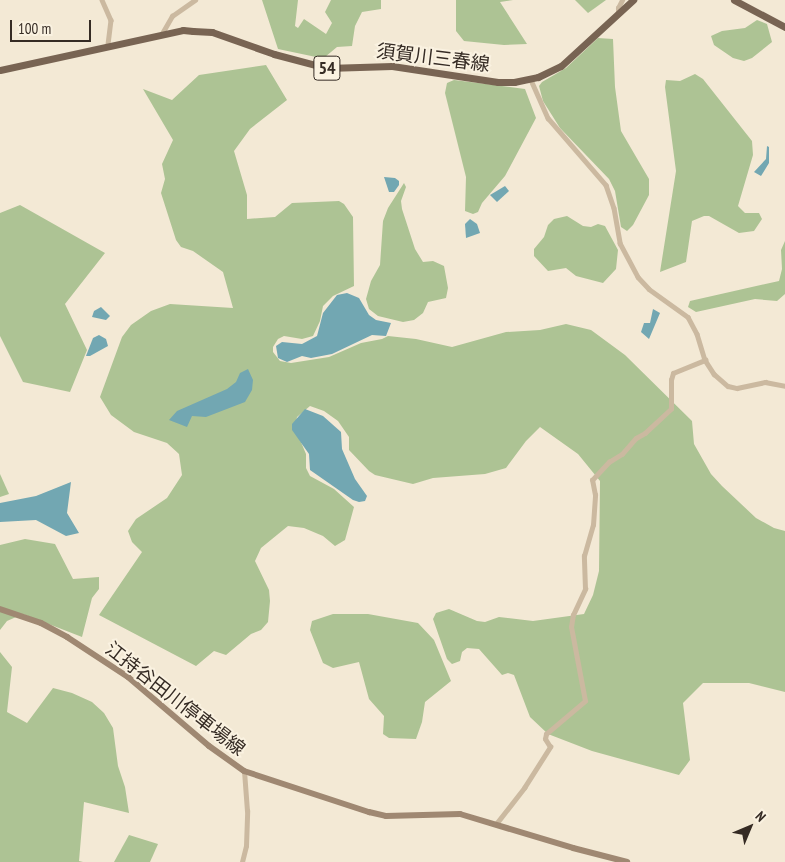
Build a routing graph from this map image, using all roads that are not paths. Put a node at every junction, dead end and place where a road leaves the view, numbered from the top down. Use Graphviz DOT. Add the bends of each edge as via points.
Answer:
graph roads {
  1 [pos="102,0"];
  2 [pos="195,0"];
  3 [pos="622,0"];
  4 [pos="633,0"];
  5 [pos="734,0"];
  6 [pos="618,14"];
  7 [pos="785,27"];
  8 [pos="161,35"];
  9 [pos="108,46"];
  10 [pos="0,70"];
  11 [pos="531,80"];
  12 [pos="705,360"];
  13 [pos="785,386"];
  14 [pos="0,609"];
  15 [pos="244,771"];
  16 [pos="496,824"];
  17 [pos="242,862"];
  18 [pos="627,862"];
  1 -- 9 [label="street" via="111,20"];
  2 -- 8 [label="street" via="172,16"];
  3 -- 6 [label="street"];
  4 -- 6 [label="main road, 須賀川三春線 / 54"];
  5 -- 7 [label="main road"];
  6 -- 11 [label="main road, 須賀川三春線 / 54" via="571,59"];
  8 -- 9 [label="main road, 須賀川三春線 / 54"];
  8 -- 11 [label="main road, 須賀川三春線 / 54" via="182,30 212,32 327,68 382,65 498,82"];
  9 -- 10 [label="main road, 須賀川三春線 / 54"];
  11 -- 12 [label="street" via="548,118 606,185 620,243 638,277 688,317"];
  12 -- 13 [label="street" via="714,374 733,387 765,382"];
  12 -- 16 [label="street" via="673,373 671,409 592,480 596,495 593,525 584,556 585,589 571,627 585,701 546,734 550,747"];
  14 -- 15 [label="main road, 江持谷田川停車場線" via="54,630 128,676 209,746"];
  15 -- 16 [label="main road, 江持谷田川停車場線" via="386,816 451,813"];
  15 -- 17 [label="street" via="248,811"];
  16 -- 18 [label="main road, 江持谷田川停車場線"];
}
